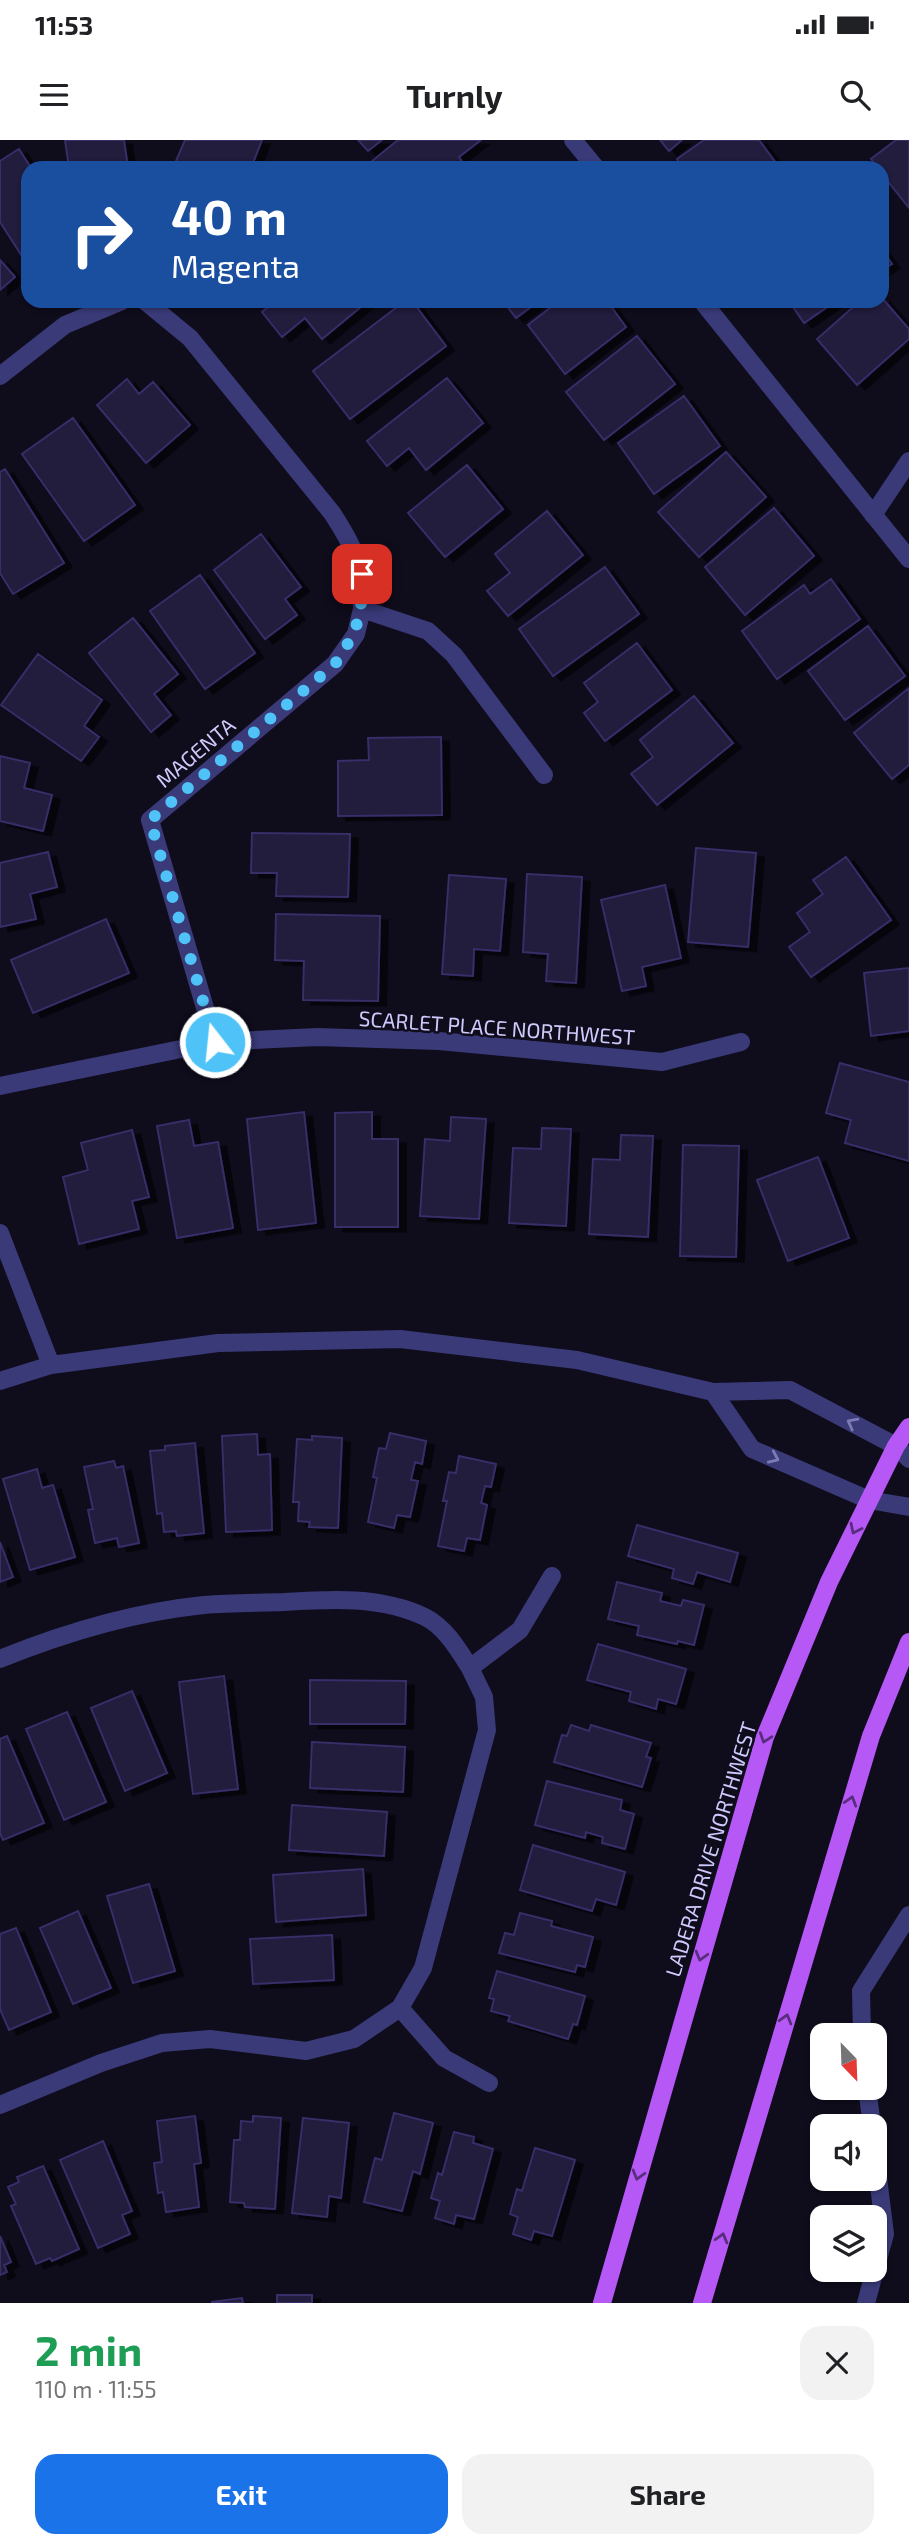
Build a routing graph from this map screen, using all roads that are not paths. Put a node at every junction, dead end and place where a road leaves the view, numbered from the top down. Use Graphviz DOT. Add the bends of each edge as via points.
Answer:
graph roads {
  1 [pos="573,140"];
  2 [pos="590,161"];
  3 [pos="105,308"];
  4 [pos="154,308"];
  5 [pos="708,308"];
  6 [pos="0,376"];
  7 [pos="909,461"];
  8 [pos="873,515"];
  9 [pos="909,559"];
  10 [pos="362,609"];
  11 [pos="544,775"];
  12 [pos="215,1042"];
  13 [pos="741,1042"];
  14 [pos="0,1086"];
  15 [pos="0,1233"];
  16 [pos="51,1365"];
  17 [pos="0,1381"];
  18 [pos="713,1392"];
  19 [pos="909,1427"];
  20 [pos="896,1446"];
  21 [pos="909,1459"];
  22 [pos="869,1500"];
  23 [pos="909,1507"];
  24 [pos="552,1576"];
  25 [pos="909,1642"];
  26 [pos="0,1660"];
  27 [pos="470,1668"];
  28 [pos="909,1915"];
  29 [pos="400,2008"];
  30 [pos="862,2023"];
  31 [pos="489,2083"];
  32 [pos="0,2105"];
  33 [pos="872,2282"];
  34 [pos="601,2303"];
  35 [pos="702,2303"];
  36 [pos="866,2303"];
  1 -- 2 [label="street"];
  3 -- 6 [label="street" via="65,325"];
  4 -- 10 [label="street" via="190,338 332,513 352,543 362,574"];
  5 -- 8 [label="street"];
  7 -- 8 [label="street"];
  8 -- 9 [label="street"];
  10 -- 11 [label="street" via="428,631 454,655"];
  10 -- 12 [label="street, MAGENTA" via="356,634 335,664 150,820"];
  12 -- 13 [label="street, SCARLET PLACE NORTHWEST" via="317,1037 439,1041 662,1062"];
  12 -- 14 [label="street, SCARLET PLACE NORTHWEST"];
  15 -- 16 [label="street"];
  16 -- 17 [label="street"];
  16 -- 18 [label="street" via="218,1343 400,1339 577,1360"];
  20 -- 18 [label="street, one-way" via="790,1390"];
  18 -- 22 [label="street, one-way" via="752,1449"];
  19 -- 20 [label="main road, LADERA DRIVE NORTHWEST"];
  20 -- 21 [label="street"];
  20 -- 22 [label="main road, LADERA DRIVE NORTHWEST"];
  22 -- 23 [label="street"];
  22 -- 34 [label="main road, LADERA DRIVE NORTHWEST, one-way" via="829,1582 765,1737"];
  24 -- 27 [label="street" via="520,1630"];
  35 -- 25 [label="main road, one-way" via="871,1736"];
  26 -- 27 [label="street" via="125,1618 204,1605 341,1599 393,1606 427,1618 452,1640"];
  27 -- 29 [label="street" via="484,1697 488,1730 423,1968"];
  28 -- 30 [label="street" via="861,1991"];
  29 -- 31 [label="street" via="444,2057"];
  29 -- 32 [label="street" via="354,2039 306,2051 210,2039 162,2043"];
  33 -- 36 [label="street"];
}
